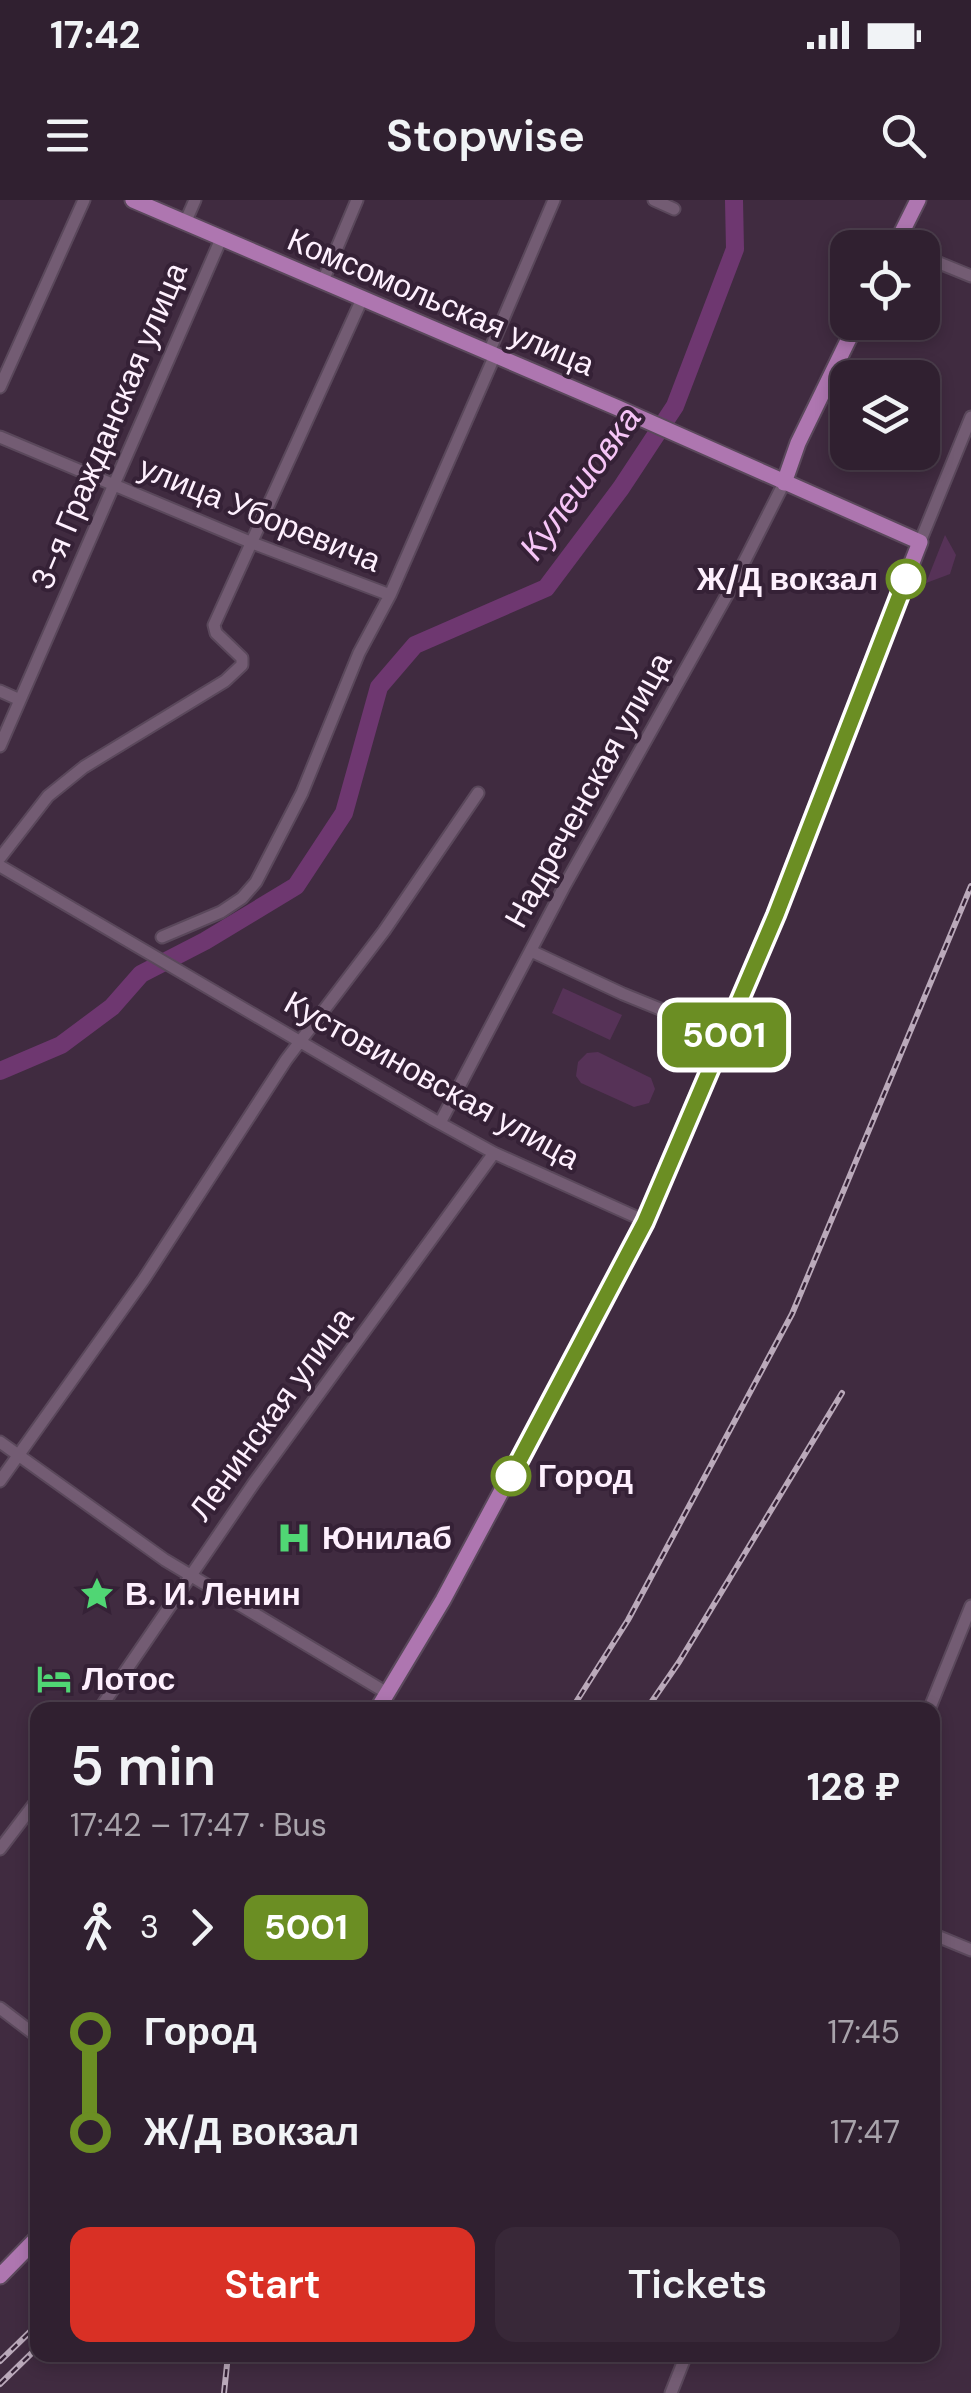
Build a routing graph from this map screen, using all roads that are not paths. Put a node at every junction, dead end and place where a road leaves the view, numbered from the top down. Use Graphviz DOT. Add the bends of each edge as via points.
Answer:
graph roads {
  1 [pos="84,200"];
  2 [pos="133,200"];
  3 [pos="195,200"];
  4 [pos="357,200"];
  5 [pos="554,200"];
  6 [pos="654,200"];
  7 [pos="918,200"];
  8 [pos="674,209"];
  9 [pos="185,223"];
  10 [pos="905,230"];
  11 [pos="221,238"];
  12 [pos="940,263"];
  13 [pos="971,276"];
  14 [pos="323,281"];
  15 [pos="362,299"];
  16 [pos="849,340"];
  17 [pos="492,354"];
  18 [pos="0,387"];
  19 [pos="971,417"];
  20 [pos="0,436"];
  21 [pos="784,483"];
  22 [pos="113,486"];
  23 [pos="250,542"];
  24 [pos="920,542"];
  25 [pos="390,595"];
  26 [pos="0,690"];
  27 [pos="20,700"];
  28 [pos="0,746"];
  29 [pos="478,793"];
  30 [pos="0,858"];
  31 [pos="0,866"];
  32 [pos="162,936"];
  33 [pos="531,951"];
  34 [pos="724,1035"];
  35 [pos="301,1040"];
  36 [pos="440,1123"];
  37 [pos="494,1153"];
  38 [pos="645,1222"];
  39 [pos="0,1442"];
  40 [pos="18,1456"];
  41 [pos="0,1481"];
  42 [pos="191,1574"];
  43 [pos="971,1606"];
  44 [pos="387,1693"];
  45 [pos="104,1702"];
  46 [pos="382,1702"];
  47 [pos="932,1702"];
  48 [pos="30,1809"];
  49 [pos="0,1849"];
  50 [pos="940,1937"];
  51 [pos="971,1950"];
  52 [pos="0,2008"];
  53 [pos="30,2031"];
  54 [pos="30,2245"];
  55 [pos="0,2276"];
  56 [pos="683,2362"];
  57 [pos="671,2393"];
  1 -- 18 [label="street"];
  2 -- 9 [label="main road, Комсомольская улица"];
  3 -- 9 [label="street, 3-я Гражданская улица"];
  4 -- 14 [label="street"];
  5 -- 17 [label="street"];
  6 -- 8 [label="street"];
  7 -- 10 [label="main road"];
  9 -- 11 [label="main road, Комсомольская улица"];
  11 -- 14 [label="main road, Комсомольская улица"];
  11 -- 22 [label="street, 3-я Гражданская улица"];
  12 -- 13 [label="street"];
  14 -- 15 [label="main road, Комсомольская улица"];
  15 -- 17 [label="main road, Комсомольская улица"];
  15 -- 23 [label="street"];
  16 -- 21 [label="main road"];
  17 -- 21 [label="main road, Комсомольская улица"];
  17 -- 25 [label="street"];
  19 -- 24 [label="street"];
  20 -- 22 [label="street, улица Уборевича"];
  21 -- 24 [label="main road"];
  21 -- 33 [label="street, Надреченская улица"];
  22 -- 23 [label="street, улица Уборевича"];
  22 -- 27 [label="street, 3-я Гражданская улица"];
  23 -- 25 [label="street, улица Уборевича"];
  23 -- 30 [label="street" via="214,625 242,658 238,671 84,767 48,796"];
  24 -- 34 [label="main road"];
  25 -- 32 [label="street" via="252,888 221,912"];
  26 -- 27 [label="street"];
  27 -- 28 [label="street, 3-я Гражданская улица"];
  29 -- 35 [label="street"];
  31 -- 35 [label="street, Кустовиновская улица"];
  33 -- 34 [label="street"];
  33 -- 36 [label="street, Надреченская улица"];
  34 -- 38 [label="main road"];
  35 -- 36 [label="street, Кустовиновская улица"];
  35 -- 40 [label="street"];
  36 -- 37 [label="street, Кустовиновская улица"];
  37 -- 38 [label="street, Кустовиновская улица"];
  37 -- 42 [label="street, Ленинская улица"];
  38 -- 44 [label="main road"];
  39 -- 40 [label="street"];
  40 -- 41 [label="street"];
  40 -- 42 [label="street"];
  42 -- 44 [label="street"];
  42 -- 45 [label="street, Ленинская улица"];
  43 -- 47 [label="street"];
  44 -- 46 [label="main road"];
  48 -- 49 [label="street"];
  50 -- 51 [label="street"];
  52 -- 53 [label="street"];
  54 -- 55 [label="main road"];
  56 -- 57 [label="street"];
}
